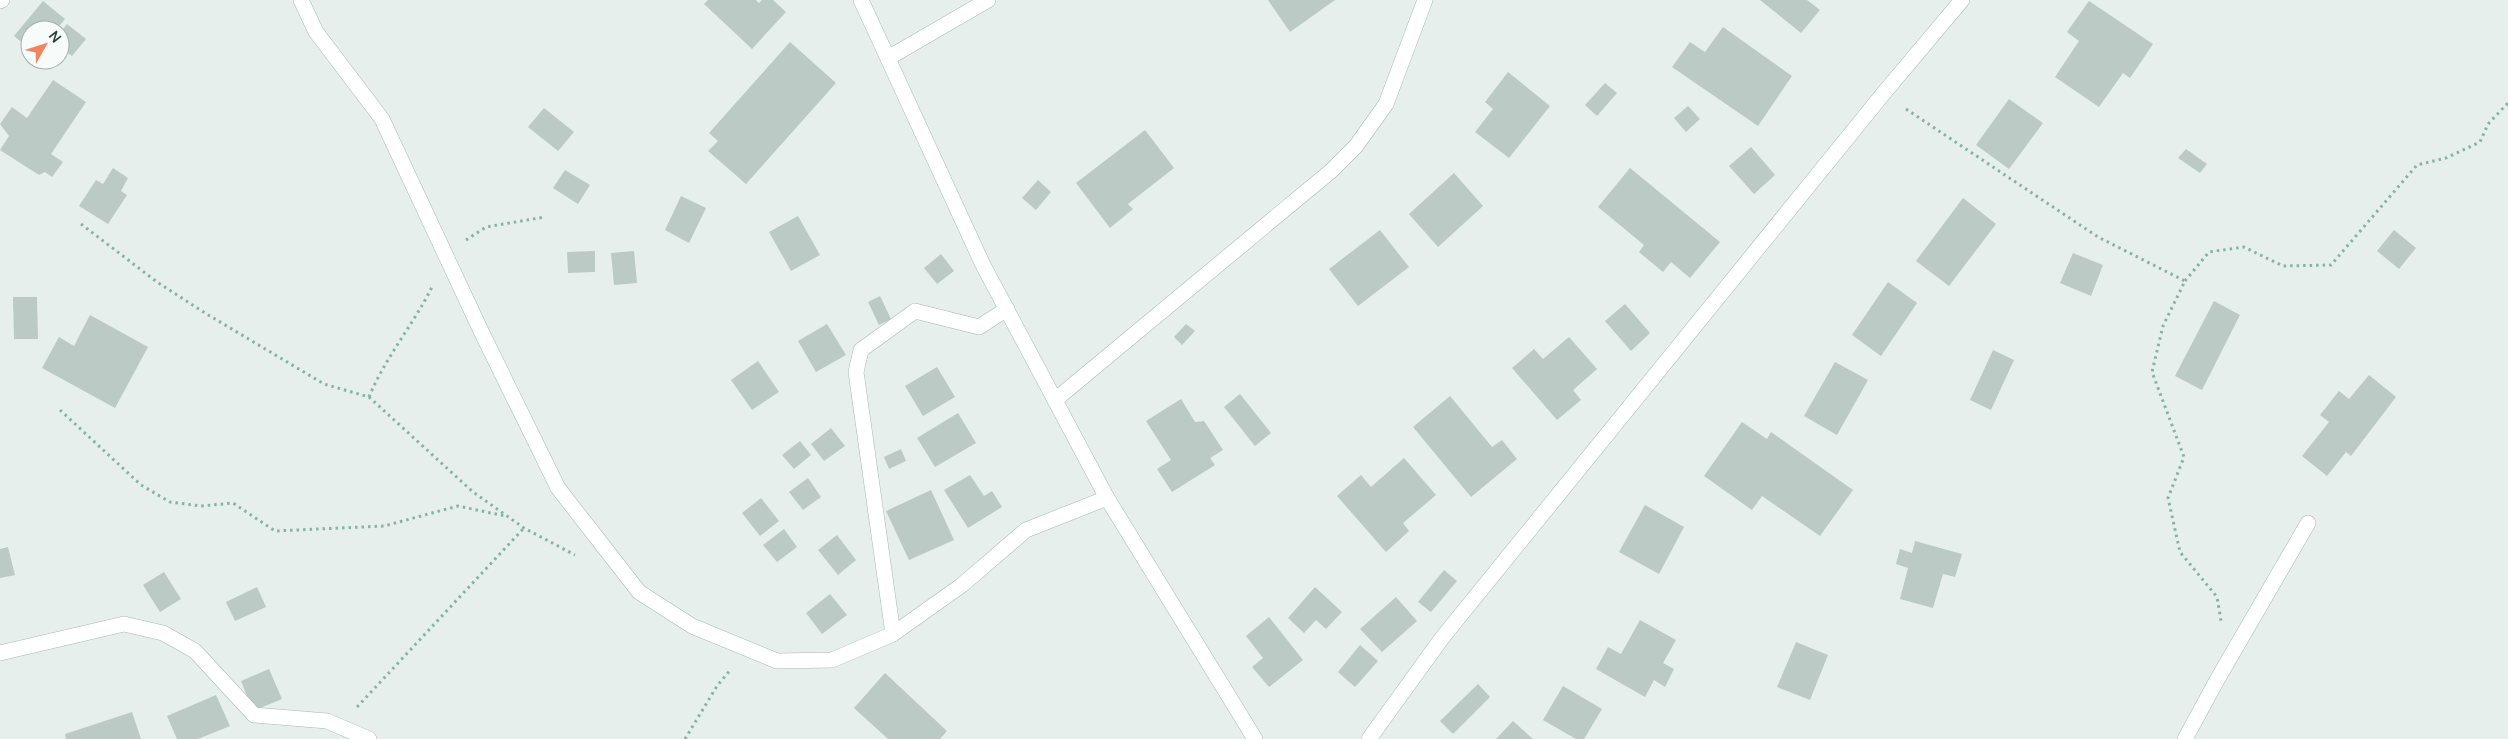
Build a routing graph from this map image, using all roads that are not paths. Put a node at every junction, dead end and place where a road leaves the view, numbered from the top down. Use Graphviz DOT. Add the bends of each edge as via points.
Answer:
graph roads {
  1 [pos="301,0"];
  2 [pos="861,0"];
  3 [pos="988,0"];
  4 [pos="1425,0"];
  5 [pos="1962,0"];
  6 [pos="888,58"];
  7 [pos="1007,309"];
  8 [pos="1055,400"];
  9 [pos="1107,498"];
  10 [pos="2308,523"];
  11 [pos="893,634"];
  12 [pos="0,653"];
  13 [pos="369,739"];
  14 [pos="1255,739"];
  15 [pos="1368,739"];
  16 [pos="2185,739"];
  1 -- 11 [label="street" via="316,32 382,119 558,488 639,592 692,626 777,661 832,660"];
  2 -- 6 [label="street"];
  3 -- 6 [label="street"];
  4 -- 8 [label="street" via="1386,104 1356,146 1331,171"];
  5 -- 15 [label="street" via="1442,638"];
  6 -- 7 [label="street" via="983,265"];
  7 -- 8 [label="street"];
  7 -- 11 [label="street" via="978,327 915,310 861,350 856,372"];
  8 -- 9 [label="street"];
  9 -- 11 [label="street" via="1026,530 962,585"];
  9 -- 14 [label="street"];
  10 -- 16 [label="street"];
  12 -- 13 [label="street" via="124,624 163,633 195,651 254,715 327,721"];
}
